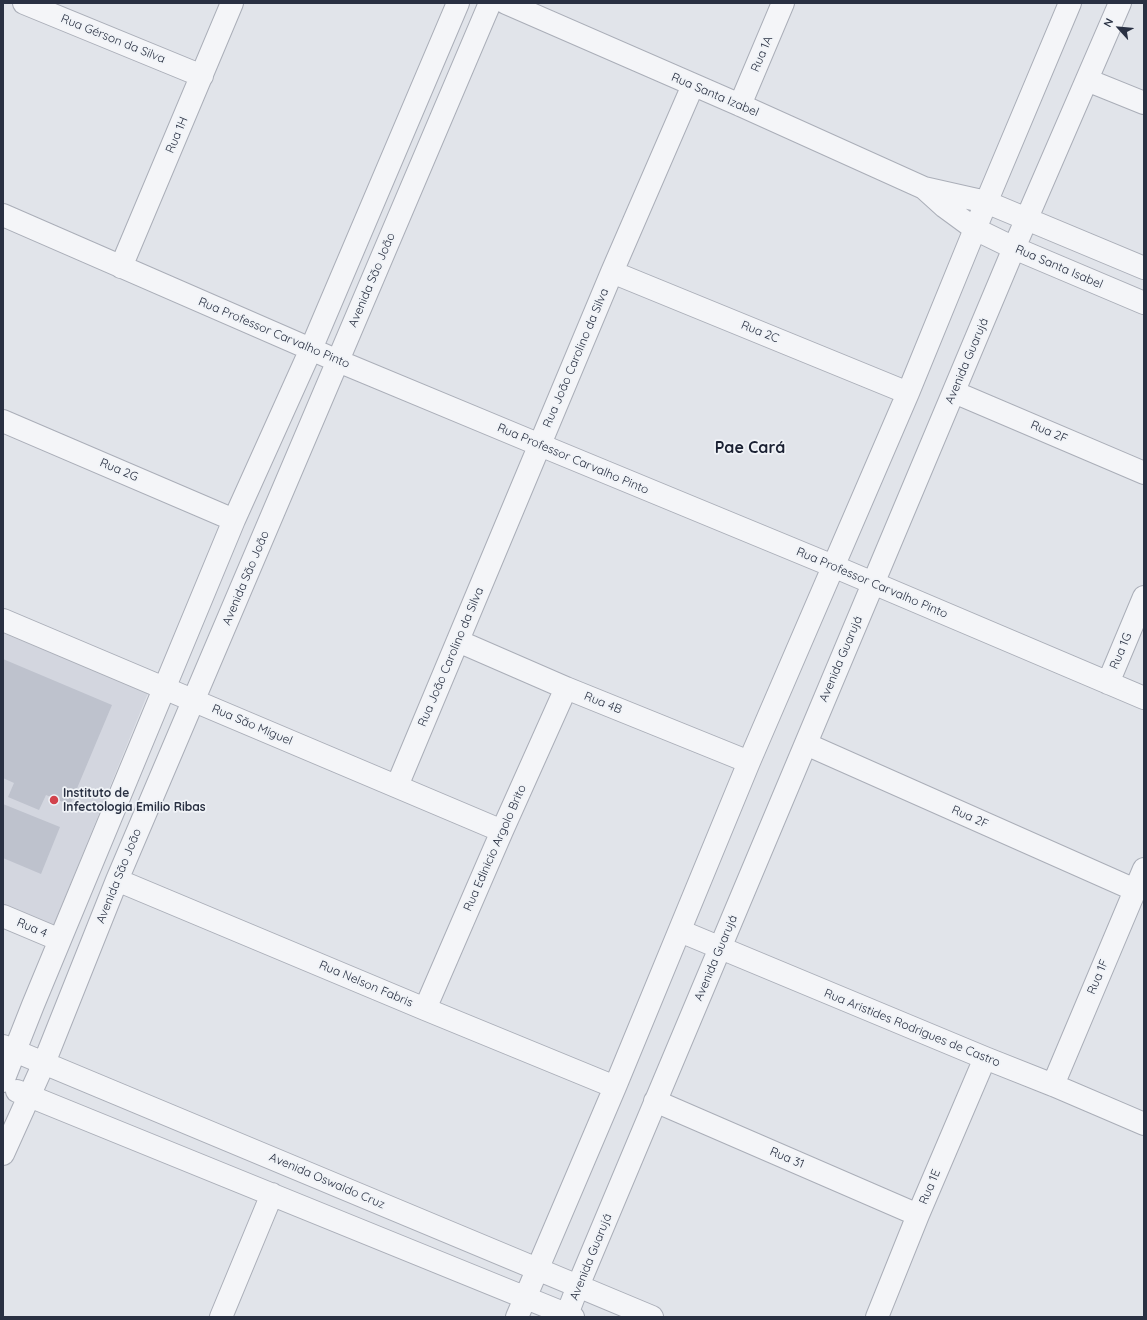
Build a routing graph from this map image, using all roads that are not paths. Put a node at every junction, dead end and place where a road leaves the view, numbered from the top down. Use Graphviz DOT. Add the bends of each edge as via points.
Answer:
graph roads {
  1 [pos="24,3"];
  2 [pos="232,3"];
  3 [pos="458,3"];
  4 [pos="490,3"];
  5 [pos="506,3"];
  6 [pos="783,3"];
  7 [pos="1070,3"];
  8 [pos="1120,3"];
  9 [pos="202,76"];
  10 [pos="1087,80"];
  11 [pos="694,85"];
  12 [pos="1144,103"];
  13 [pos="740,105"];
  14 [pos="924,188"];
  15 [pos="986,202"];
  16 [pos="3,215"];
  17 [pos="1027,218"];
  18 [pos="975,229"];
  19 [pos="1014,248"];
  20 [pos="121,267"];
  21 [pos="1144,268"];
  22 [pos="612,272"];
  23 [pos="1144,303"];
  24 [pos="311,349"];
  25 [pos="338,361"];
  26 [pos="954,392"];
  27 [pos="908,394"];
  28 [pos="3,421"];
  29 [pos="540,446"];
  30 [pos="1144,473"];
  31 [pos="234,520"];
  32 [pos="833,566"];
  33 [pos="873,583"];
  34 [pos="1144,597"];
  35 [pos="3,620"];
  36 [pos="458,641"];
  37 [pos="1108,683"];
  38 [pos="165,688"];
  39 [pos="566,688"];
  40 [pos="1144,698"];
  41 [pos="193,700"];
  42 [pos="806,744"];
  43 [pos="749,762"];
  44 [pos="397,786"];
  45 [pos="502,831"];
  46 [pos="1144,869"];
  47 [pos="117,880"];
  48 [pos="1135,890"];
  49 [pos="3,916"];
  50 [pos="680,931"];
  51 [pos="60,940"];
  52 [pos="720,948"];
  53 [pos="425,1009"];
  54 [pos="9,1048"];
  55 [pos="985,1058"];
  56 [pos="44,1063"];
  57 [pos="3,1081"];
  58 [pos="3,1084"];
  59 [pos="1053,1085"];
  60 [pos="615,1087"];
  61 [pos="29,1096"];
  62 [pos="656,1101"];
  63 [pos="1144,1124"];
  64 [pos="3,1154"];
  65 [pos="272,1194"];
  66 [pos="918,1215"];
  67 [pos="538,1269"];
  68 [pos="578,1286"];
  69 [pos="521,1307"];
  70 [pos="569,1316"];
  71 [pos="221,1317"];
  72 [pos="652,1317"];
  73 [pos="877,1317"];
  1 -- 9 [label="street, Rua Gérson da Silva"];
  2 -- 9 [label="street, Rua 1H"];
  3 -- 24 [label="street"];
  4 -- 25 [label="street, Avenida São João"];
  5 -- 11 [label="street, Rua Santa Izabel"];
  6 -- 13 [label="street, Rua 1A"];
  7 -- 15 [label="street"];
  8 -- 10 [label="street, Avenida Guarujá"];
  9 -- 20 [label="street, Rua 1H"];
  10 -- 12 [label="street"];
  10 -- 17 [label="street, Avenida Guarujá"];
  11 -- 13 [label="street, Rua Santa Izabel"];
  11 -- 22 [label="street, Rua João Carolino da Silva"];
  13 -- 14 [label="street, Rua Santa Izabel"];
  14 -- 15 [label="street, Rua Santa Izabel"];
  14 -- 18 [label="street, Rua Santa Izabel"];
  15 -- 17 [label="street"];
  15 -- 18 [label="street"];
  16 -- 20 [label="street, Rua Professor Carvalho Pinto"];
  17 -- 19 [label="street, Avenida Guarujá"];
  17 -- 21 [label="street"];
  18 -- 19 [label="street, Rua Santa Isabel"];
  18 -- 27 [label="street"];
  19 -- 23 [label="street, Rua Santa Isabel"];
  19 -- 26 [label="street, Avenida Guarujá"];
  20 -- 24 [label="street, Rua Professor Carvalho Pinto"];
  22 -- 27 [label="street, Rua 2C"];
  22 -- 29 [label="street, Rua João Carolino da Silva"];
  24 -- 25 [label="street, Rua Professor Carvalho Pinto"];
  24 -- 31 [label="street"];
  25 -- 29 [label="street, Rua Professor Carvalho Pinto"];
  25 -- 41 [label="street, Avenida São João"];
  26 -- 30 [label="street, Rua 2F"];
  26 -- 33 [label="street, Avenida Guarujá"];
  27 -- 32 [label="street"];
  28 -- 31 [label="street, Rua 2G"];
  29 -- 32 [label="street, Rua Professor Carvalho Pinto"];
  29 -- 36 [label="street, Rua João Carolino da Silva"];
  31 -- 38 [label="street"];
  32 -- 33 [label="street, Rua Professor Carvalho Pinto"];
  32 -- 43 [label="street"];
  33 -- 37 [label="street, Rua Professor Carvalho Pinto"];
  33 -- 42 [label="street, Avenida Guarujá"];
  34 -- 37 [label="street, Rua 1G"];
  35 -- 38 [label="street, Rua São Miguel"];
  36 -- 39 [label="street, Rua 4B"];
  36 -- 44 [label="street, Rua João Carolino da Silva"];
  37 -- 40 [label="street, Rua Professor Carvalho Pinto"];
  38 -- 41 [label="street, Rua São Miguel"];
  38 -- 51 [label="street"];
  39 -- 43 [label="street, Rua 4B"];
  39 -- 45 [label="street, Rua Edinicio Argolo Brito"];
  41 -- 44 [label="street, Rua São Miguel"];
  41 -- 47 [label="street, Avenida São João"];
  42 -- 48 [label="street, Rua 2F"];
  42 -- 52 [label="street, Avenida Guarujá"];
  43 -- 50 [label="street"];
  44 -- 45 [label="street, Rua São Miguel"];
  45 -- 53 [label="street, Rua Edinicio Argolo Brito"];
  46 -- 48 [label="street, Rua 1F"];
  47 -- 53 [label="street, Rua Nelson Fabris"];
  47 -- 56 [label="street, Avenida São João"];
  48 -- 59 [label="street, Rua 1F"];
  49 -- 51 [label="street, Rua 4"];
  50 -- 52 [label="street, Rua Aristides Rodrigues de Castro"];
  50 -- 60 [label="street"];
  51 -- 54 [label="street"];
  52 -- 55 [label="street, Rua Aristides Rodrigues de Castro"];
  52 -- 62 [label="street, Avenida Guarujá"];
  53 -- 60 [label="street, Rua Nelson Fabris"];
  54 -- 56 [label="street, Avenida Oswaldo Cruz"];
  54 -- 57 [label="street"];
  55 -- 59 [label="street, Rua Aristides Rodrigues de Castro"];
  55 -- 66 [label="street, Rua 1E"];
  56 -- 61 [label="street, Avenida São João"];
  56 -- 67 [label="street, Avenida Oswaldo Cruz"];
  58 -- 61 [label="street"];
  59 -- 63 [label="street, Rua Aristides Rodrigues de Castro"];
  60 -- 67 [label="street"];
  61 -- 64 [label="street, Avenida São João"];
  61 -- 65 [label="street"];
  62 -- 66 [label="street, Rua 31"];
  62 -- 68 [label="street, Avenida Guarujá"];
  65 -- 69 [label="street"];
  65 -- 71 [label="street"];
  66 -- 73 [label="street, Rua 1E"];
  67 -- 68 [label="street, Avenida Oswaldo Cruz"];
  67 -- 69 [label="street"];
  68 -- 70 [label="street, Avenida Guarujá"];
  68 -- 72 [label="street, Avenida Oswaldo Cruz"];
  69 -- 70 [label="street"];
}
